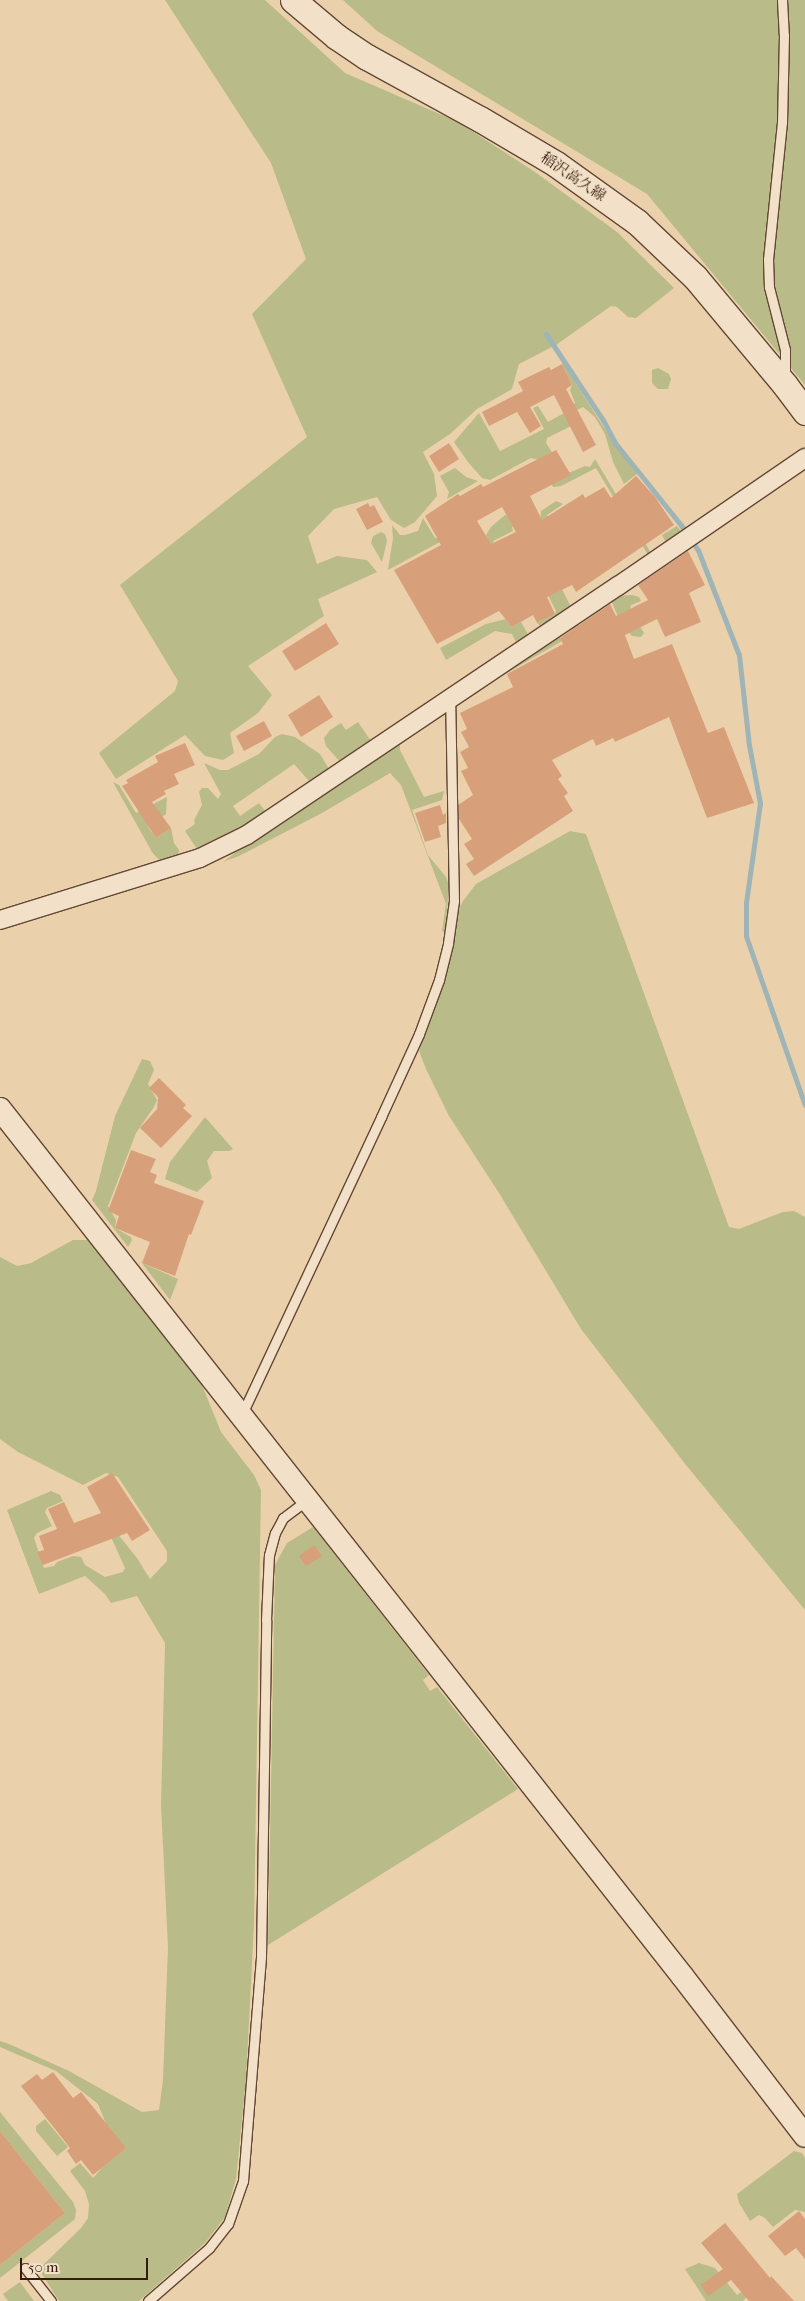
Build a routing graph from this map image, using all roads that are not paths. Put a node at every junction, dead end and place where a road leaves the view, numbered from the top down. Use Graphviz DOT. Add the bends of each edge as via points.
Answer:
graph roads {
  1 [pos="293,0"];
  2 [pos="782,0"];
  3 [pos="785,385"];
  4 [pos="805,412"];
  5 [pos="805,458"];
  6 [pos="450,698"];
  7 [pos="0,920"];
  8 [pos="0,1109"];
  9 [pos="242,1414"];
  10 [pos="309,1499"];
  11 [pos="805,2136"];
  12 [pos="25,2268"];
  13 [pos="51,2301"];
  14 [pos="148,2301"];
  1 -- 3 [label="main road, 稲沢高久線" via="367,57 480,118 556,164 637,222 695,276"];
  2 -- 3 [label="lane" via="782,122 768,278 785,350"];
  3 -- 4 [label="main road, 稲沢高久線"];
  5 -- 6 [label="street"];
  6 -- 7 [label="street" via="247,835 200,858"];
  6 -- 9 [label="lane" via="454,901 439,980 385,1109"];
  8 -- 9 [label="street"];
  9 -- 10 [label="street"];
  10 -- 11 [label="street"];
  10 -- 14 [label="lane" via="283,1518 269,1555 261,1956 243,2181 228,2224 209,2248"];
  12 -- 13 [label="lane"];
}
